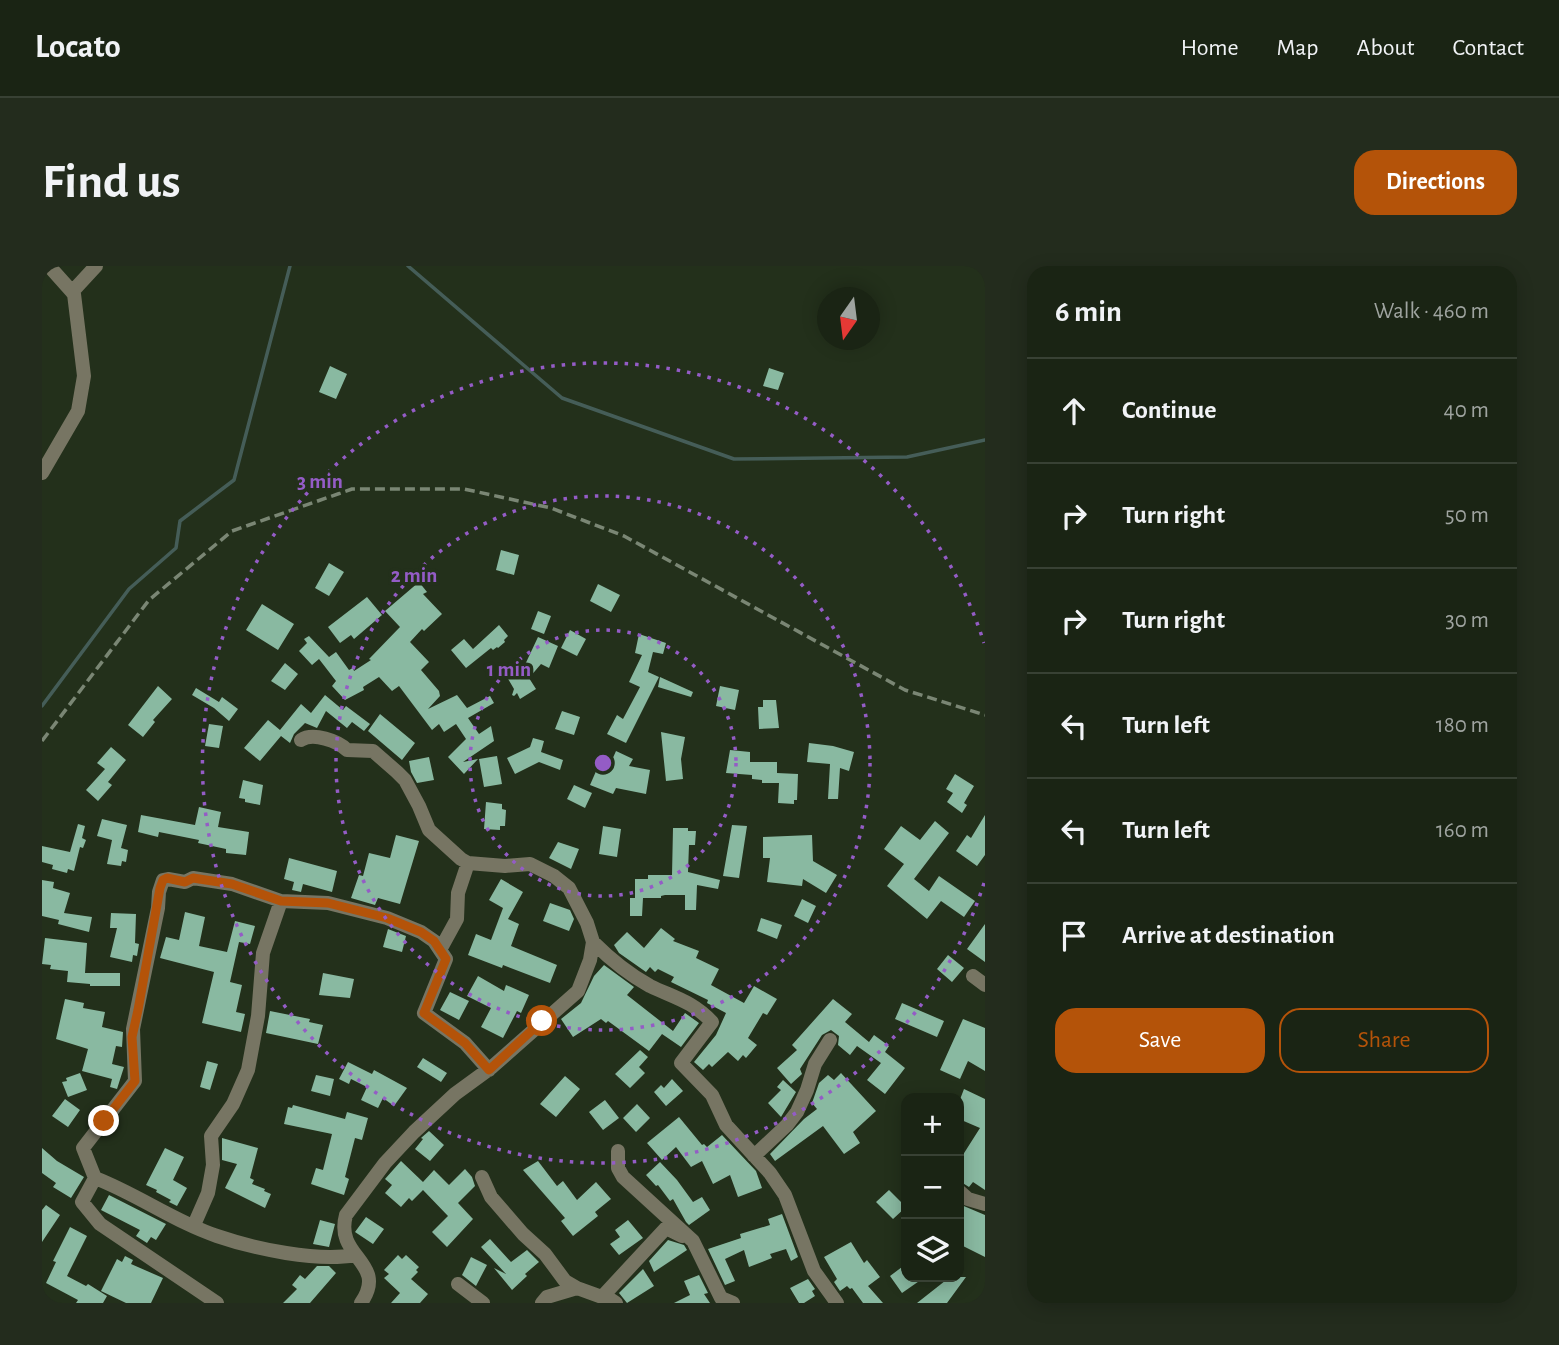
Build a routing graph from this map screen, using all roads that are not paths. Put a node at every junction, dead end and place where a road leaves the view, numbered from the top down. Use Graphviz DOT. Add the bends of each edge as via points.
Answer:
graph roads {
  1 [pos="48,266"];
  2 [pos="96,266"];
  3 [pos="72,292"];
  4 [pos="42,473"];
  5 [pos="301,740"];
  6 [pos="468,863"];
  7 [pos="281,901"];
  8 [pos="440,950"];
  9 [pos="595,951"];
  10 [pos="831,1040"];
  11 [pos="489,1070"];
  12 [pos="618,1151"];
  13 [pos="754,1156"];
  14 [pos="482,1177"];
  15 [pos="95,1178"];
  16 [pos="964,1195"];
  17 [pos="985,1204"];
  18 [pos="194,1225"];
  19 [pos="693,1241"];
  20 [pos="355,1255"];
  21 [pos="458,1284"];
  22 [pos="577,1288"];
  23 [pos="610,1299"];
  24 [pos="217,1303"];
  25 [pos="361,1303"];
  26 [pos="483,1303"];
  27 [pos="542,1303"];
  28 [pos="733,1303"];
  29 [pos="837,1303"];
  1 -- 3 [label="street"];
  2 -- 3 [label="street"];
  3 -- 4 [label="street" via="83,365 82,398"];
  5 -- 6 [label="street" via="320,736 347,750 373,751 380,756 405,780 429,830"];
  6 -- 8 [label="street" via="458,893 457,919"];
  6 -- 9 [label="street" via="530,864 554,876 573,894"];
  7 -- 8 [label="street" via="328,903 387,918 421,932"];
  7 -- 15 [label="street" via="232,884 193,878 163,880 133,1029 135,1081 83,1148"];
  7 -- 18 [label="street" via="263,953 248,1070 233,1104 211,1136 213,1165 208,1193"];
  8 -- 11 [label="street" via="446,959 424,1013 465,1043"];
  9 -- 11 [label="street" via="578,991"];
  9 -- 13 [label="street" via="647,984 698,1007 712,1022 681,1063 712,1095 726,1125"];
  10 -- 13 [label="street" via="815,1064 797,1112"];
  11 -- 20 [label="street" via="414,1132 346,1215 344,1236"];
  12 -- 19 [label="street" via="623,1177"];
  13 -- 29 [label="street" via="785,1195 814,1271"];
  14 -- 22 [label="street" via="491,1197 569,1285"];
  15 -- 18 [label="street"];
  15 -- 24 [label="street" via="82,1202 100,1224"];
  16 -- 17 [label="street"];
  18 -- 20 [label="street" via="217,1236 302,1255"];
  19 -- 23 [label="street" via="666,1228 630,1265"];
  19 -- 28 [label="street" via="722,1298"];
  20 -- 25 [label="street" via="370,1274 371,1283"];
  21 -- 26 [label="street"];
  22 -- 23 [label="street"];
  22 -- 27 [label="street" via="547,1297"];
}
